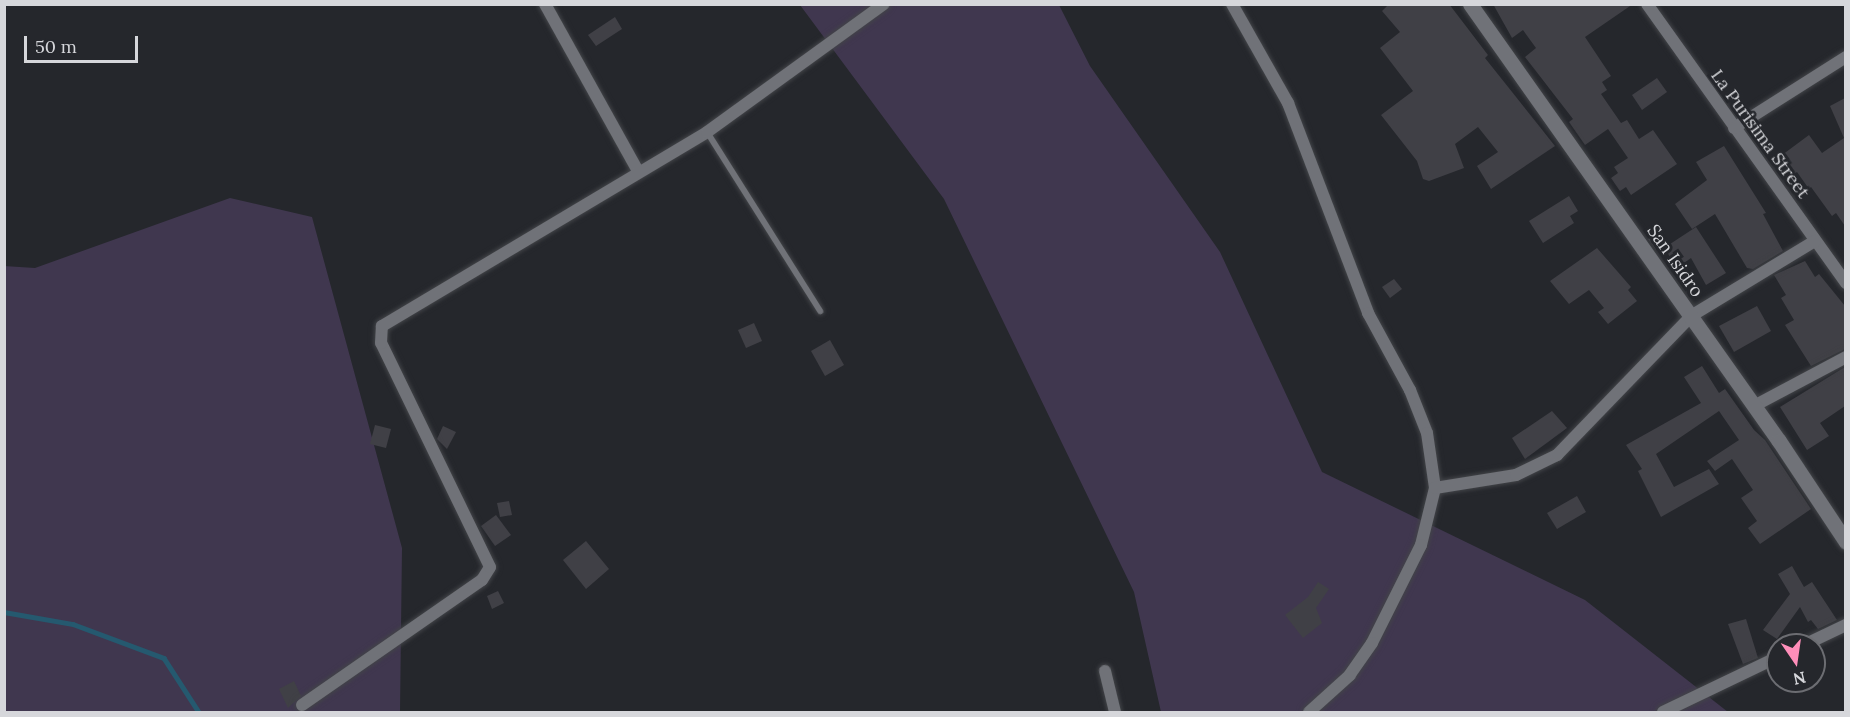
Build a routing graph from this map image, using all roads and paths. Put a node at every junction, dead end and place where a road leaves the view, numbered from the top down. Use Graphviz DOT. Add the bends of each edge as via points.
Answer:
graph roads {
  1 [pos="545,4"];
  2 [pos="884,4"];
  3 [pos="1232,4"];
  4 [pos="1470,4"];
  5 [pos="1647,4"];
  6 [pos="1845,57"];
  7 [pos="1734,128"];
  8 [pos="707,132"];
  9 [pos="638,171"];
  10 [pos="1815,241"];
  11 [pos="1845,283"];
  12 [pos="820,311"];
  13 [pos="1691,316"];
  14 [pos="1845,357"];
  15 [pos="1754,406"];
  16 [pos="1435,488"];
  17 [pos="1845,542"];
  18 [pos="1845,625"];
  19 [pos="1826,634"];
  20 [pos="1766,663"];
  21 [pos="1105,671"];
  22 [pos="302,705"];
  23 [pos="1115,712"];
  24 [pos="1309,712"];
  25 [pos="1663,712"];
  1 -- 9 [label="street"];
  2 -- 8 [label="street"];
  3 -- 16 [label="street" via="1288,103 1368,313 1410,390 1427,433"];
  4 -- 13 [label="street, San Isidro"];
  5 -- 7 [label="street, La Purisima Street"];
  6 -- 7 [label="street"];
  7 -- 10 [label="street, La Purisima Street"];
  8 -- 9 [label="street"];
  8 -- 12 [label="lane"];
  9 -- 22 [label="street" via="382,326 381,343 490,567 482,580"];
  10 -- 11 [label="street, La Purisima Street"];
  10 -- 13 [label="street"];
  13 -- 15 [label="street, San Isidro"];
  13 -- 16 [label="street" via="1557,455 1516,475"];
  14 -- 15 [label="street"];
  15 -- 17 [label="street, San Isidro"];
  16 -- 24 [label="street" via="1421,545 1372,643 1350,675"];
  18 -- 19 [label="street"];
  20 -- 25 [label="street"];
  21 -- 23 [label="street"];
}
